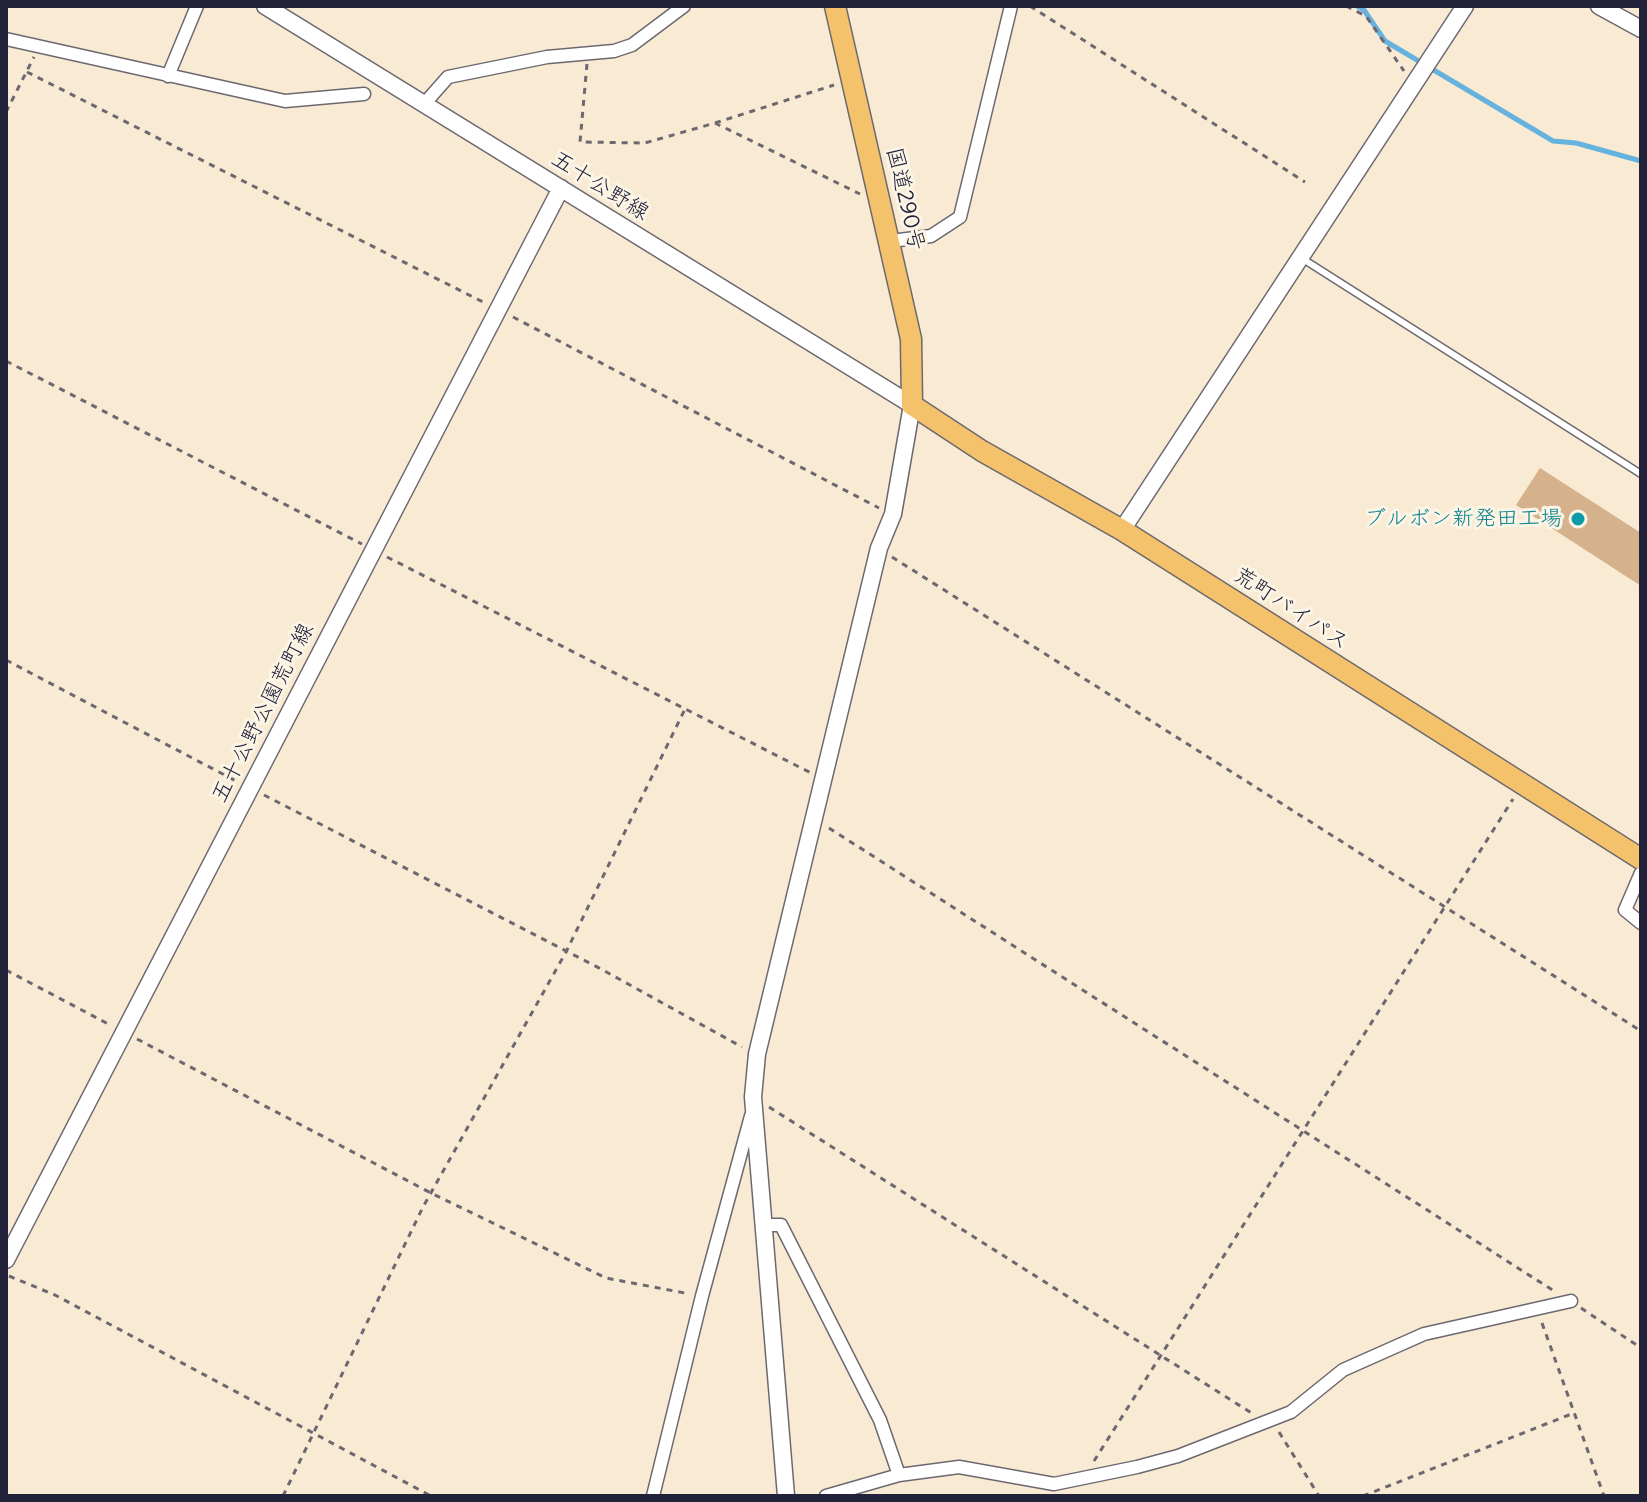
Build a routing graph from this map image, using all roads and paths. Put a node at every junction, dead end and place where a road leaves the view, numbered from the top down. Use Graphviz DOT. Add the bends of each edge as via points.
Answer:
graph roads {
  1 [pos="197,6"];
  2 [pos="265,6"];
  3 [pos="684,6"];
  4 [pos="835,6"];
  5 [pos="1011,6"];
  6 [pos="1030,6"];
  7 [pos="1346,6"];
  8 [pos="1465,6"];
  9 [pos="1599,6"];
  10 [pos="1641,29"];
  11 [pos="6,39"];
  12 [pos="40,47"];
  13 [pos="588,54"];
  14 [pos="27,72"];
  15 [pos="168,76"];
  16 [pos="1418,78"];
  17 [pos="853,79"];
  18 [pos="364,94"];
  19 [pos="425,103"];
  20 [pos="6,112"];
  21 [pos="715,123"];
  22 [pos="1305,182"];
  23 [pos="561,188"];
  24 [pos="881,205"];
  25 [pos="891,241"];
  26 [pos="1301,257"];
  27 [pos="498,310"];
  28 [pos="6,361"];
  29 [pos="912,405"];
  30 [pos="1641,474"];
  31 [pos="893,514"];
  32 [pos="1122,530"];
  33 [pos="879,548"];
  34 [pos="373,550"];
  35 [pos="6,660"];
  36 [pos="686,707"];
  37 [pos="824,780"];
  38 [pos="1522,785"];
  39 [pos="249,788"];
  40 [pos="814,819"];
  41 [pos="1641,859"];
  42 [pos="1641,873"];
  43 [pos="1443,907"];
  44 [pos="1641,923"];
  45 [pos="566,952"];
  46 [pos="6,970"];
  47 [pos="1641,1031"];
  48 [pos="123,1032"];
  49 [pos="757,1054"];
  50 [pos="753,1102"];
  51 [pos="1301,1130"];
  52 [pos="431,1193"];
  53 [pos="763,1225"];
  54 [pos="6,1260"];
  55 [pos="6,1274"];
  56 [pos="702,1296"];
  57 [pos="1571,1301"];
  58 [pos="1537,1310"];
  59 [pos="1641,1348"];
  60 [pos="1162,1354"];
  61 [pos="1574,1413"];
  62 [pos="1265,1423"];
  63 [pos="314,1433"];
  64 [pos="899,1475"];
  65 [pos="1082,1480"];
  66 [pos="283,1496"];
  67 [pos="431,1496"];
  68 [pos="653,1496"];
  69 [pos="786,1496"];
  70 [pos="826,1496"];
  71 [pos="1319,1496"];
  72 [pos="1363,1496"];
  73 [pos="1604,1496"];
  1 -- 15 [label="street"];
  2 -- 19 [label="street, 五十公野線"];
  3 -- 13 [label="street" via="632,45"];
  4 -- 17 [label="highway, 国道290号"];
  5 -- 25 [label="street" via="960,217 931,236"];
  6 -- 22 [label="path"];
  7 -- 16 [label="path" via="1366,16 1399,68"];
  8 -- 16 [label="street"];
  9 -- 10 [label="street"];
  11 -- 12 [label="street"];
  12 -- 14 [label="path"];
  12 -- 15 [label="street"];
  13 -- 19 [label="street" via="448,77"];
  13 -- 21 [label="path" via="580,142 645,143"];
  14 -- 20 [label="path"];
  14 -- 27 [label="path"];
  15 -- 18 [label="street" via="285,101"];
  16 -- 26 [label="street"];
  17 -- 21 [label="path"];
  17 -- 24 [label="highway, 国道290号"];
  19 -- 23 [label="street, 五十公野線"];
  21 -- 24 [label="path"];
  23 -- 27 [label="street, 五十公野公園荒町線"];
  23 -- 29 [label="street, 五十公野線"];
  24 -- 25 [label="highway, 国道290号"];
  25 -- 29 [label="highway, 国道290号" via="911,339"];
  26 -- 30 [label="lane"];
  26 -- 32 [label="street"];
  27 -- 31 [label="path"];
  27 -- 34 [label="street, 五十公野公園荒町線"];
  28 -- 34 [label="path"];
  29 -- 31 [label="street"];
  29 -- 32 [label="highway, 荒町バイパス"];
  31 -- 33 [label="street"];
  32 -- 38 [label="highway, 荒町バイパス"];
  33 -- 37 [label="street"];
  33 -- 43 [label="path"];
  34 -- 36 [label="path"];
  34 -- 39 [label="street, 五十公野公園荒町線"];
  35 -- 39 [label="path"];
  36 -- 37 [label="path"];
  36 -- 45 [label="path"];
  37 -- 40 [label="street"];
  38 -- 41 [label="highway, 荒町バイパス"];
  38 -- 43 [label="path"];
  39 -- 45 [label="path"];
  39 -- 48 [label="street, 五十公野公園荒町線"];
  40 -- 49 [label="street"];
  40 -- 51 [label="path"];
  42 -- 44 [label="street" via="1625,910"];
  43 -- 47 [label="path"];
  43 -- 51 [label="path"];
  45 -- 49 [label="path"];
  45 -- 52 [label="path"];
  46 -- 48 [label="path"];
  48 -- 52 [label="path"];
  48 -- 54 [label="street, 五十公野公園荒町線"];
  49 -- 50 [label="street"];
  50 -- 53 [label="street"];
  50 -- 56 [label="street"];
  50 -- 60 [label="path"];
  51 -- 57 [label="path"];
  51 -- 60 [label="path"];
  52 -- 56 [label="path" via="606,1278"];
  52 -- 63 [label="path"];
  53 -- 64 [label="street" via="781,1225 880,1420"];
  53 -- 69 [label="street"];
  55 -- 63 [label="path"];
  56 -- 68 [label="street"];
  57 -- 58 [label="street"];
  57 -- 59 [label="path"];
  58 -- 61 [label="path"];
  58 -- 62 [label="street" via="1424,1334 1343,1370 1291,1412"];
  60 -- 62 [label="path"];
  60 -- 65 [label="path"];
  61 -- 72 [label="path"];
  61 -- 73 [label="path"];
  62 -- 65 [label="street" via="1178,1456"];
  62 -- 71 [label="path" via="1278,1430"];
  63 -- 66 [label="path"];
  63 -- 67 [label="path"];
  64 -- 65 [label="street" via="959,1467 1054,1484"];
  64 -- 70 [label="street"];
}
